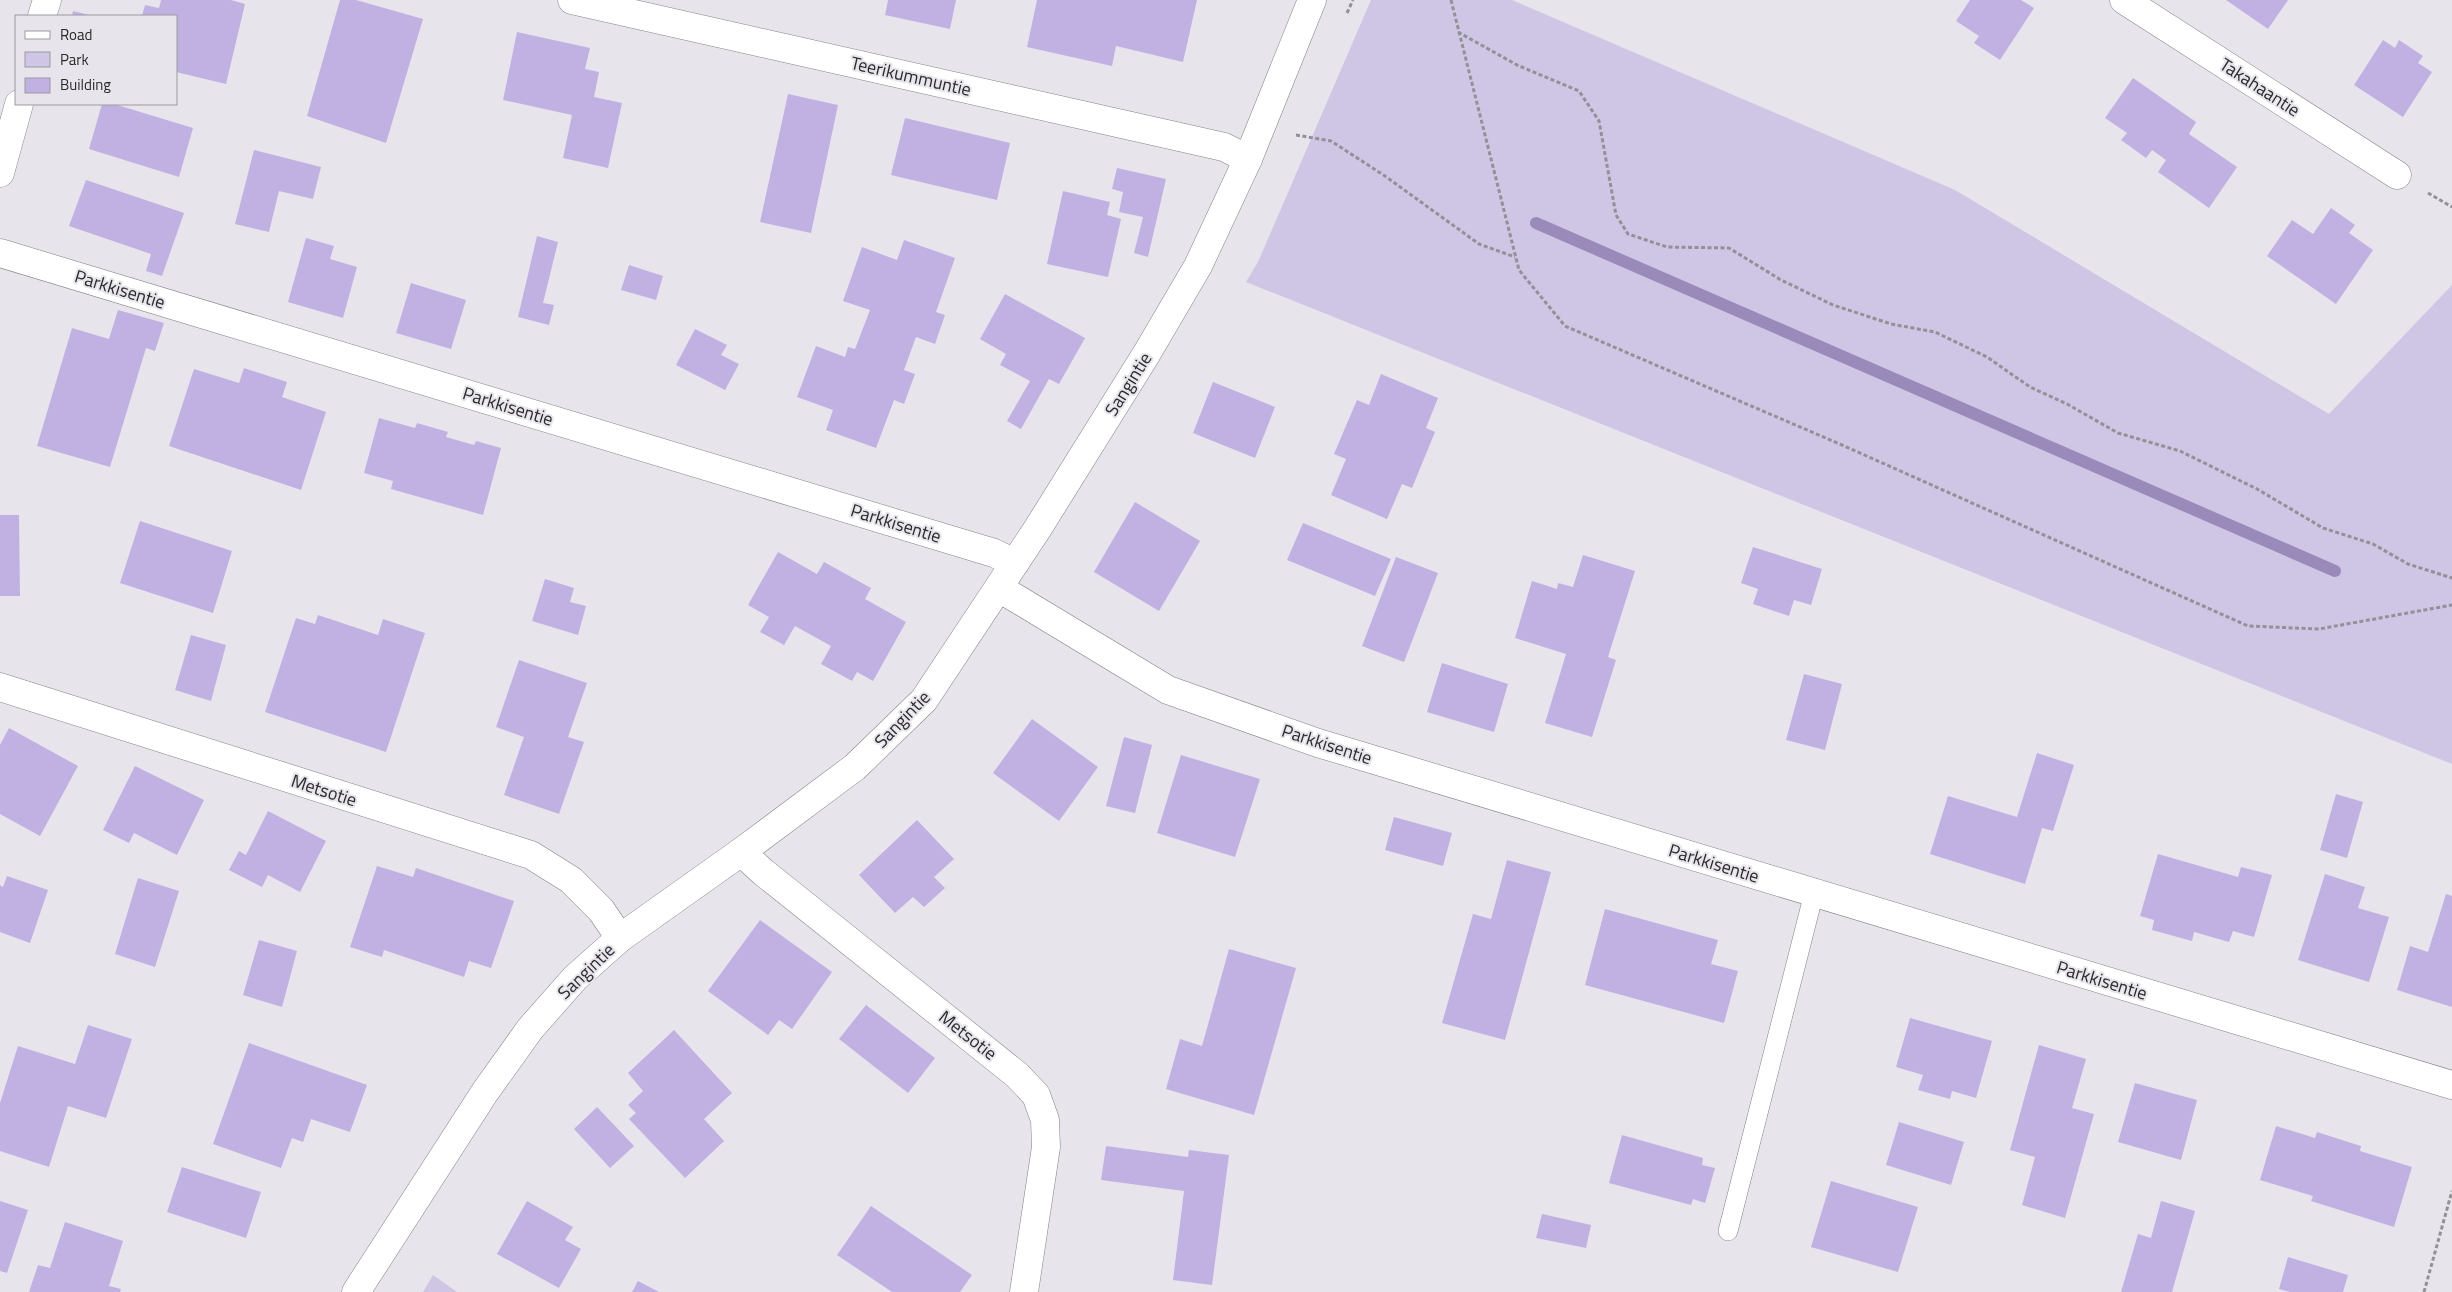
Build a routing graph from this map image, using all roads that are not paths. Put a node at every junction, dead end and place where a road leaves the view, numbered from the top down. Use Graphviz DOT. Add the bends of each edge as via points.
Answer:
graph roads {
  1 [pos="47,0"];
  2 [pos="572,0"];
  3 [pos="1312,0"];
  4 [pos="2124,0"];
  5 [pos="42,15"];
  6 [pos="19,105"];
  7 [pos="1248,159"];
  8 [pos="0,173"];
  9 [pos="2397,175"];
  10 [pos="0,253"];
  11 [pos="1015,563"];
  12 [pos="999,588"];
  13 [pos="0,687"];
  14 [pos="741,852"];
  15 [pos="1814,893"];
  16 [pos="620,938"];
  17 [pos="2452,1085"];
  18 [pos="1728,1231"];
  19 [pos="356,1292"];
  20 [pos="1024,1292"];
  1 -- 5 [label="street"];
  2 -- 7 [label="street, Teerikummuntie" via="1224,147"];
  3 -- 7 [label="street, Sangintie"];
  4 -- 9 [label="street, Takahaantie"];
  6 -- 8 [label="street"];
  7 -- 11 [label="street, Sangintie" via="1198,266"];
  10 -- 11 [label="street, Parkkisentie" via="994,553"];
  11 -- 12 [label="street, Sangintie"];
  12 -- 14 [label="street, Sangintie" via="924,700 855,767"];
  12 -- 15 [label="street, Parkkisentie" via="1168,690 1318,743"];
  13 -- 16 [label="street, Metsotie" via="531,856 571,880 601,910"];
  14 -- 16 [label="street, Sangintie"];
  14 -- 20 [label="street, Metsotie" via="1017,1075 1036,1095 1045,1120 1046,1147"];
  15 -- 17 [label="street, Parkkisentie"];
  15 -- 18 [label="lane"];
  16 -- 19 [label="street, Sangintie" via="575,978 530,1029 485,1092"];
}
